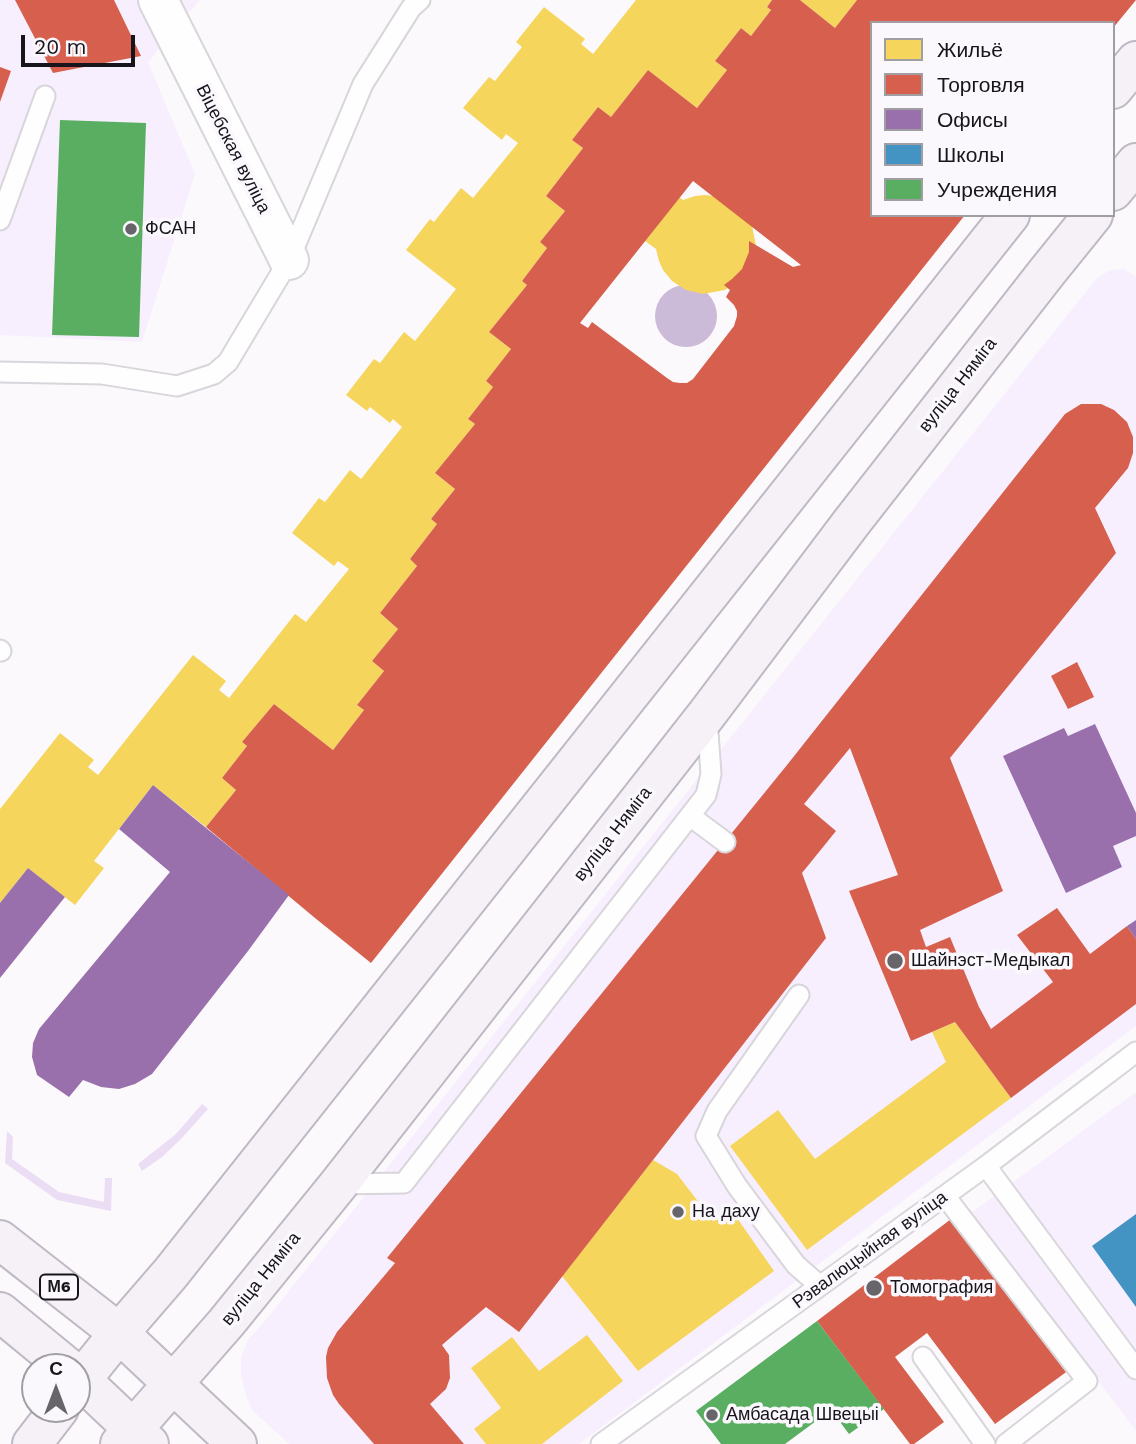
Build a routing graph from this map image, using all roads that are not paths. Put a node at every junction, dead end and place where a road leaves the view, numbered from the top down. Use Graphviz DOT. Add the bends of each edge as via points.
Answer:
graph roads {
  1 [pos="158,0"];
  2 [pos="420,0"];
  3 [pos="1136,61"];
  4 [pos="1115,87"];
  5 [pos="44,96"];
  6 [pos="1136,163"];
  7 [pos="1115,189"];
  8 [pos="1008,217"];
  9 [pos="1091,217"];
  10 [pos="0,219"];
  11 [pos="289,260"];
  12 [pos="0,372"];
  13 [pos="707,714"];
  14 [pos="690,816"];
  15 [pos="725,842"];
  16 [pos="799,995"];
  17 [pos="1133,1061"];
  18 [pos="986,1166"];
  19 [pos="338,1185"];
  20 [pos="945,1196"];
  21 [pos="0,1240"];
  22 [pos="820,1286"];
  23 [pos="0,1311"];
  24 [pos="119,1333"];
  25 [pos="48,1353"];
  26 [pos="923,1357"];
  27 [pos="91,1362"];
  28 [pos="1136,1369"];
  29 [pos="174,1383"];
  30 [pos="91,1393"];
  31 [pos="48,1423"];
  32 [pos="134,1439"];
  33 [pos="32,1444"];
  34 [pos="237,1444"];
  35 [pos="601,1444"];
  36 [pos="985,1444"];
  37 [pos="1006,1444"];
  1 -- 11 [label="street, Віцебская вуліца"];
  2 -- 11 [label="lane" via="363,84"];
  3 -- 4 [label="main road"];
  5 -- 10 [label="lane"];
  6 -- 7 [label="main road"];
  8 -- 24 [label="main road"];
  9 -- 13 [label="main road, вуліца Няміга" via="850,523"];
  11 -- 12 [label="lane" via="238,348 214,374 177,386 102,374"];
  13 -- 14 [label="lane" via="711,774 706,795"];
  13 -- 19 [label="main road, вуліца Няміга"];
  14 -- 15 [label="lane"];
  14 -- 19 [label="lane" via="404,1183"];
  16 -- 22 [label="lane" via="717,1111 706,1136 799,1270"];
  17 -- 18 [label="lane, Рэвалюцыйная вуліца"];
  18 -- 20 [label="lane, Рэвалюцыйная вуліца"];
  18 -- 28 [label="lane"];
  19 -- 29 [label="main road, вуліца Няміга"];
  20 -- 22 [label="lane, Рэвалюцыйная вуліца"];
  20 -- 37 [label="lane" via="1087,1381"];
  21 -- 24 [label="main road, М6"];
  22 -- 35 [label="lane, Рэвалюцыйная вуліца"];
  23 -- 25 [label="main road"];
  24 -- 27 [label="main road"];
  24 -- 29 [label="main road, М6"];
  26 -- 36 [label="lane"];
  29 -- 32 [label="main road, вуліца Няміга"];
  29 -- 34 [label="main road, М6"];
  30 -- 32 [label="main road"];
  31 -- 33 [label="main road"];
}
